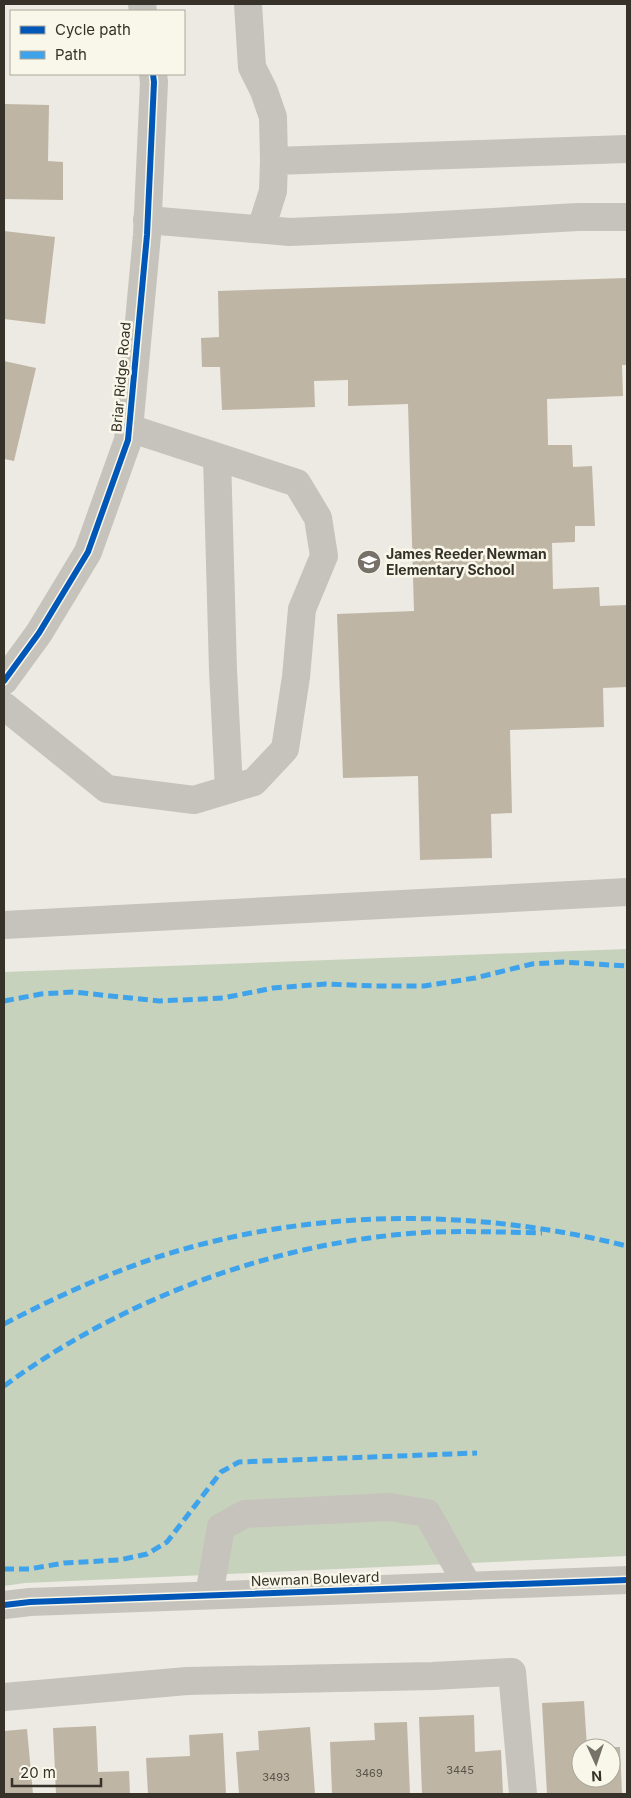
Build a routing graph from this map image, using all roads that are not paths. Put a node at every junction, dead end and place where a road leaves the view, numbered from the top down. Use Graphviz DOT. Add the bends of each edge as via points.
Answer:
graph roads {
  1 [pos="248,4"];
  2 [pos="153,75"];
  3 [pos="627,149"];
  4 [pos="274,161"];
  5 [pos="627,218"];
  6 [pos="147,220"];
  7 [pos="261,230"];
  8 [pos="129,428"];
  9 [pos="217,457"];
  10 [pos="4,681"];
  11 [pos="4,706"];
  12 [pos="229,789"];
  13 [pos="627,892"];
  14 [pos="4,925"];
  15 [pos="627,1580"];
  16 [pos="468,1586"];
  17 [pos="209,1595"];
  18 [pos="4,1605"];
  19 [pos="4,1697"];
  20 [pos="524,1794"];
  1 -- 4 [label="street" via="252,67 273,117"];
  2 -- 6 [label="street, Briar Ridge Road"];
  3 -- 4 [label="street"];
  4 -- 7 [label="street" via="273,191"];
  5 -- 7 [label="street" via="578,217 290,232"];
  6 -- 7 [label="street"];
  6 -- 8 [label="street, Briar Ridge Road"];
  8 -- 9 [label="street"];
  8 -- 10 [label="street, Briar Ridge Road" via="128,440 88,552 40,633"];
  9 -- 12 [label="street"];
  9 -- 12 [label="street" via="297,483 318,518 324,556 302,610 285,749 254,782"];
  11 -- 12 [label="street" via="107,789 194,800"];
  13 -- 14 [label="street"];
  15 -- 16 [label="street, Newman Boulevard"];
  16 -- 17 [label="street, Newman Boulevard"];
  16 -- 17 [label="street" via="427,1513 389,1507 245,1514 221,1527"];
  17 -- 18 [label="street, Newman Boulevard"];
  19 -- 20 [label="street" via="187,1681 512,1672"];
}
